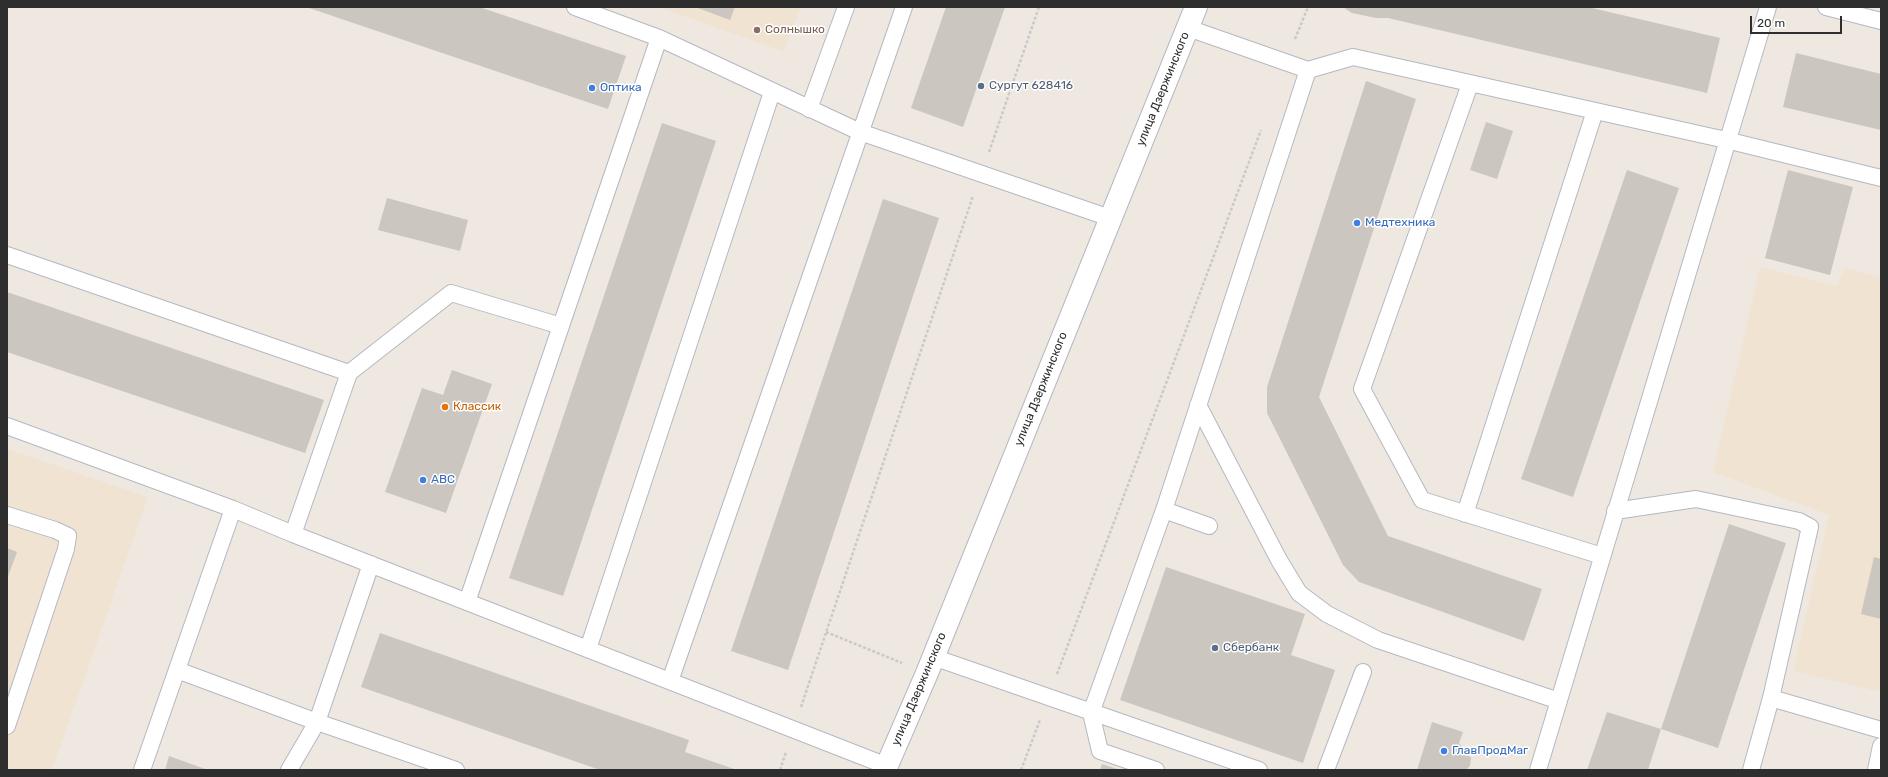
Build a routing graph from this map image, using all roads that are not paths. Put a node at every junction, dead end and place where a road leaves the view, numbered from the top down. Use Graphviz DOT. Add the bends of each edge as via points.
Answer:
graph roads {
  1 [pos="575,7"];
  2 [pos="846,7"];
  3 [pos="904,7"];
  4 [pos="1196,7"];
  5 [pos="1768,7"];
  6 [pos="1826,7"];
  7 [pos="598,11"];
  8 [pos="1881,21"];
  9 [pos="1188,28"];
  10 [pos="659,38"];
  11 [pos="1308,70"];
  12 [pos="1470,84"];
  13 [pos="772,92"];
  14 [pos="809,109"];
  15 [pos="1595,111"];
  16 [pos="860,132"];
  17 [pos="1726,140"];
  18 [pos="1881,178"];
  19 [pos="1110,218"];
  20 [pos="7,255"];
  21 [pos="561,326"];
  22 [pos="349,373"];
  23 [pos="1198,405"];
  24 [pos="7,426"];
  25 [pos="233,508"];
  26 [pos="1164,510"];
  27 [pos="1615,511"];
  28 [pos="1465,514"];
  29 [pos="7,515"];
  30 [pos="1209,526"];
  31 [pos="293,534"];
  32 [pos="1602,556"];
  33 [pos="371,564"];
  34 [pos="467,602"];
  35 [pos="588,649"];
  36 [pos="933,657"];
  37 [pos="177,670"];
  38 [pos="1363,672"];
  39 [pos="670,681"];
  40 [pos="1771,698"];
  41 [pos="1559,701"];
  42 [pos="1091,713"];
  43 [pos="317,722"];
  44 [pos="7,726"];
  45 [pos="1881,730"];
  46 [pos="1881,746"];
  47 [pos="886,768"];
  48 [pos="142,770"];
  49 [pos="289,770"];
  50 [pos="456,770"];
  51 [pos="1156,770"];
  52 [pos="1259,770"];
  53 [pos="1326,770"];
  54 [pos="1538,770"];
  55 [pos="1751,770"];
  56 [pos="1876,770"];
  1 -- 7 [label="lane"];
  2 -- 14 [label="lane"];
  3 -- 16 [label="lane"];
  4 -- 9 [label="main road, улица Дзержинского"];
  5 -- 17 [label="lane"];
  6 -- 8 [label="lane"];
  7 -- 10 [label="lane"];
  9 -- 11 [label="lane"];
  9 -- 19 [label="main road, улица Дзержинского"];
  10 -- 13 [label="lane"];
  10 -- 21 [label="lane"];
  11 -- 12 [label="lane" via="1352,57"];
  11 -- 23 [label="lane"];
  12 -- 15 [label="lane"];
  12 -- 28 [label="lane" via="1362,389 1422,500"];
  13 -- 14 [label="lane"];
  13 -- 35 [label="lane"];
  14 -- 16 [label="lane"];
  15 -- 17 [label="lane"];
  15 -- 28 [label="lane"];
  16 -- 19 [label="lane"];
  16 -- 39 [label="lane"];
  17 -- 18 [label="lane"];
  17 -- 27 [label="lane"];
  19 -- 36 [label="main road, улица Дзержинского"];
  20 -- 22 [label="lane"];
  21 -- 22 [label="lane" via="451,293"];
  21 -- 34 [label="lane"];
  22 -- 31 [label="lane"];
  23 -- 26 [label="lane"];
  23 -- 41 [label="lane" via="1279,560 1299,593 1327,614 1378,640"];
  24 -- 25 [label="lane"];
  25 -- 31 [label="lane"];
  25 -- 37 [label="lane"];
  26 -- 30 [label="lane"];
  26 -- 42 [label="lane"];
  27 -- 32 [label="lane"];
  27 -- 40 [label="lane" via="1696,499 1799,521 1810,527"];
  28 -- 32 [label="lane"];
  29 -- 44 [label="lane" via="68,536 66,549"];
  31 -- 33 [label="lane"];
  32 -- 41 [label="lane"];
  33 -- 34 [label="lane"];
  33 -- 43 [label="lane"];
  34 -- 35 [label="lane"];
  35 -- 39 [label="lane"];
  36 -- 42 [label="lane"];
  36 -- 47 [label="main road, улица Дзержинского"];
  37 -- 43 [label="lane"];
  37 -- 48 [label="lane"];
  38 -- 53 [label="lane"];
  39 -- 47 [label="lane"];
  40 -- 45 [label="lane"];
  40 -- 55 [label="lane"];
  41 -- 54 [label="lane"];
  42 -- 51 [label="lane" via="1100,751"];
  42 -- 52 [label="lane"];
  43 -- 49 [label="lane"];
  43 -- 50 [label="lane"];
  46 -- 56 [label="lane"];
}
